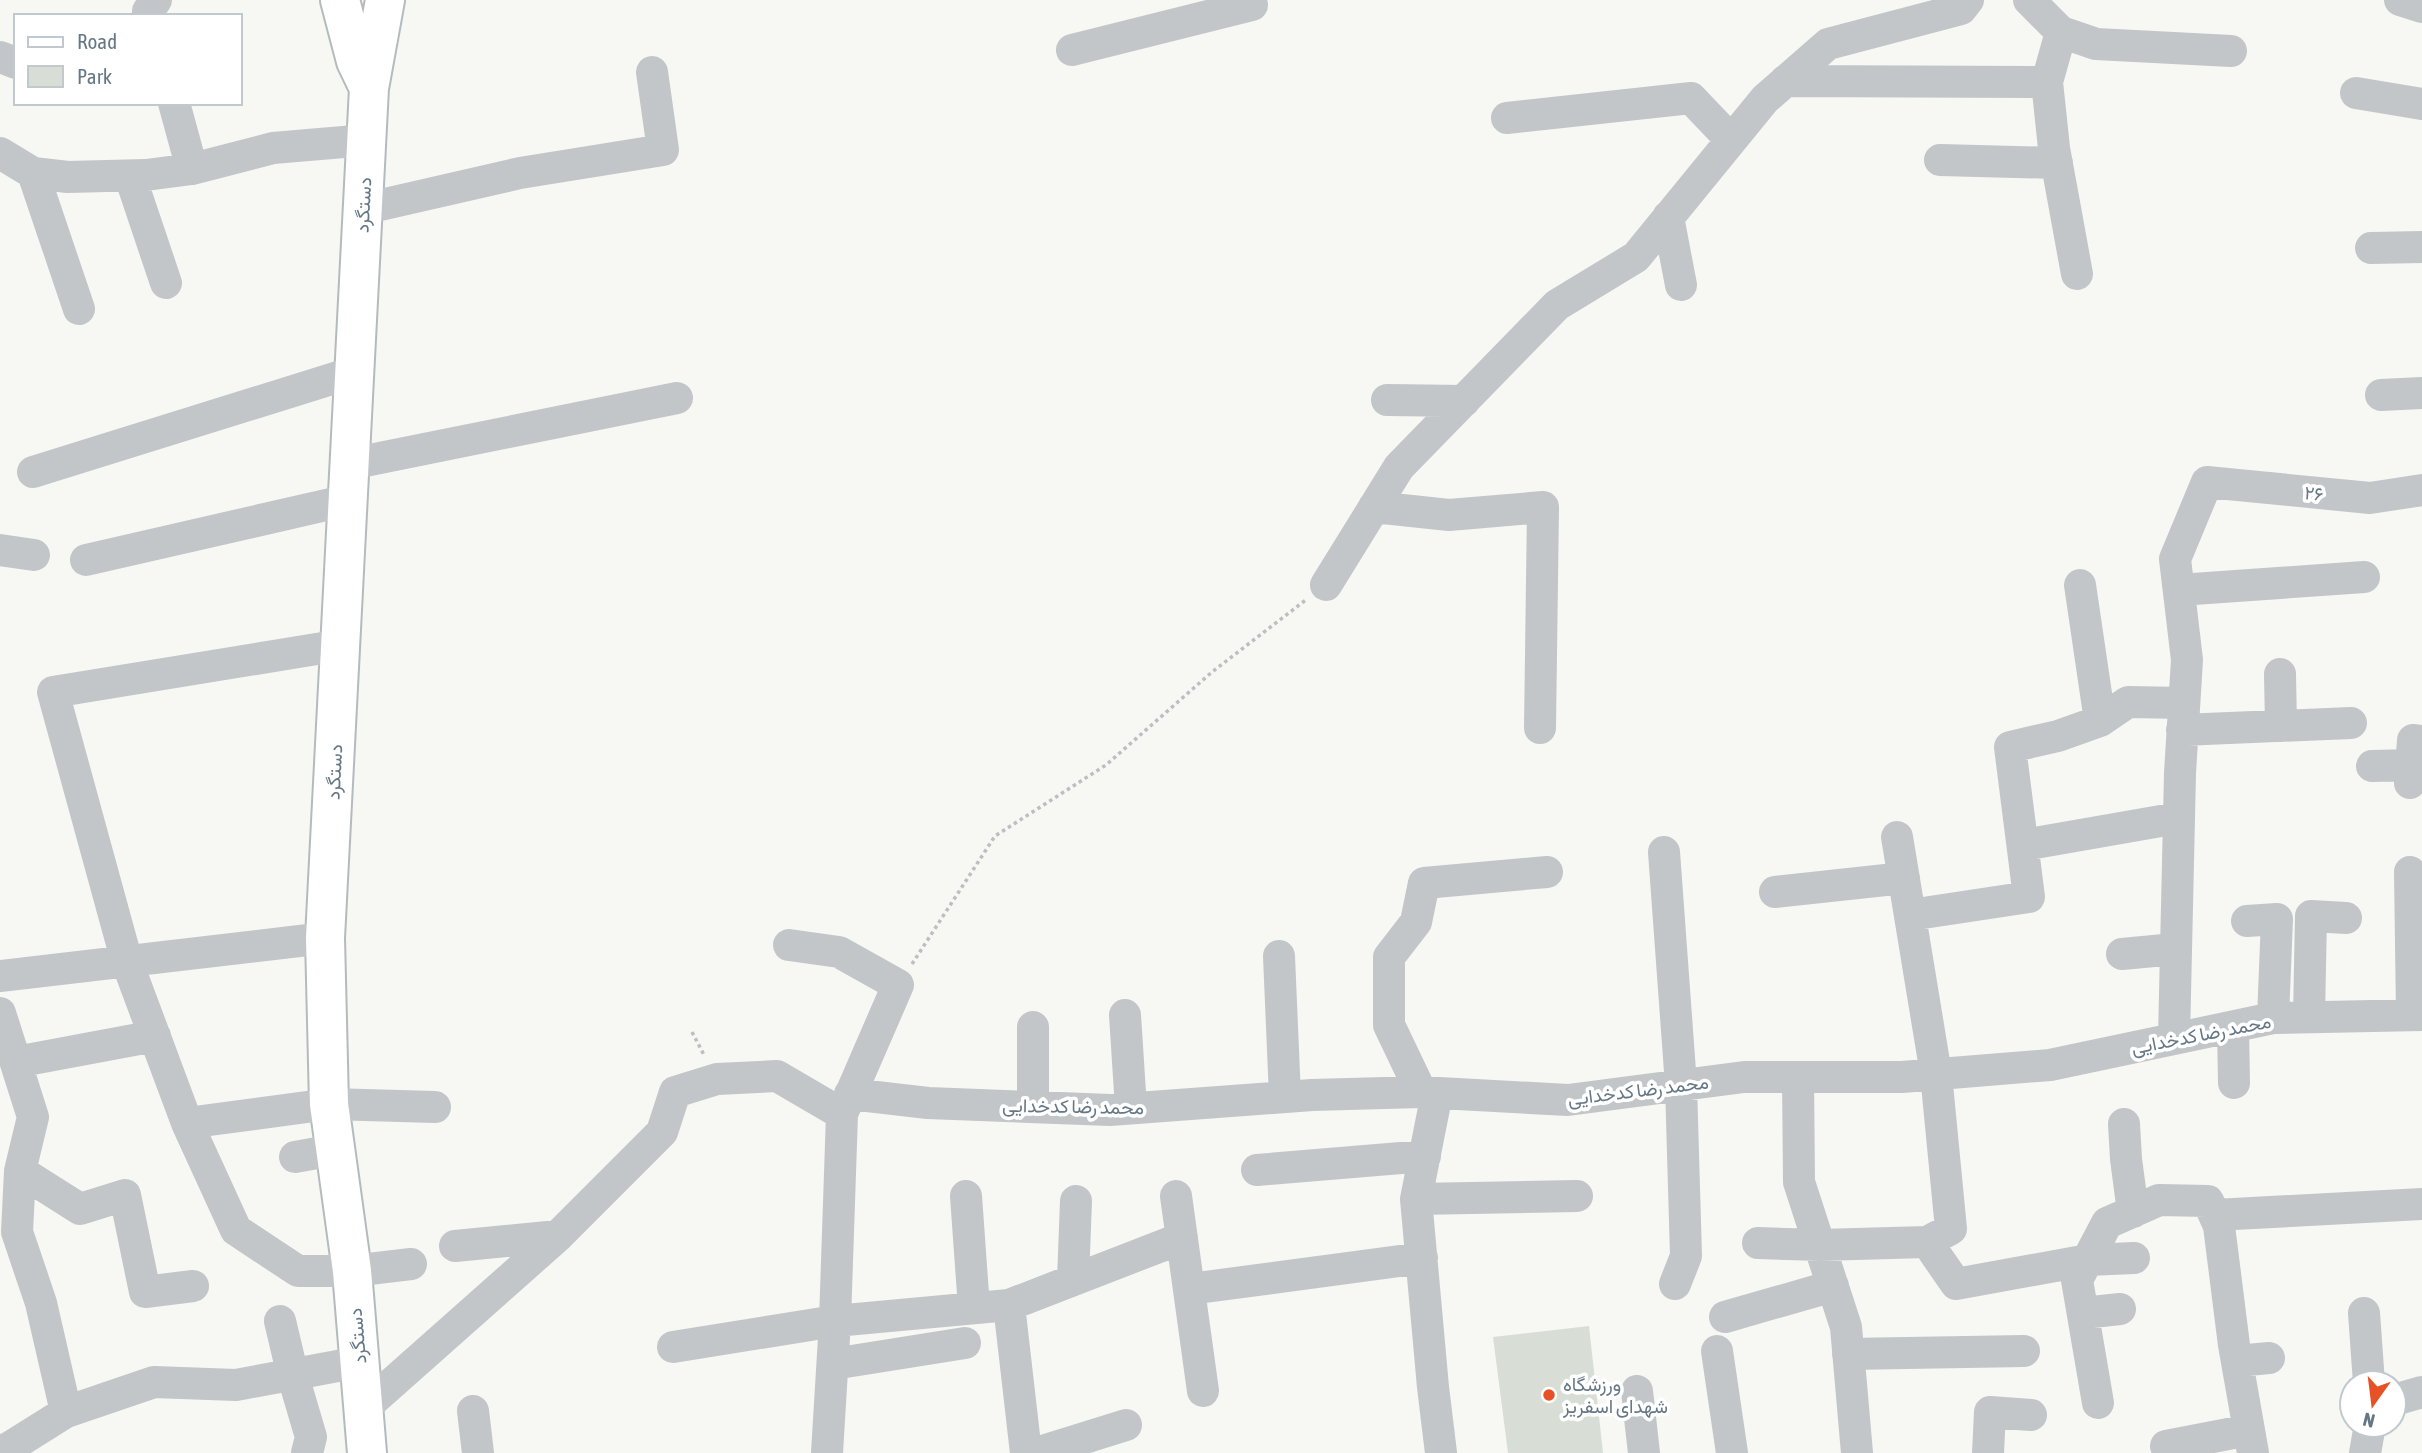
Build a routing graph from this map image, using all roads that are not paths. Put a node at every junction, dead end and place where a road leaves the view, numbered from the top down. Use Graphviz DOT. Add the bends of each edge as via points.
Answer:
graph roads {
  1 [pos="340,0"];
  2 [pos="385,0"];
  3 [pos="391,0"];
  4 [pos="1251,0"];
  5 [pos="1968,0"];
  6 [pos="2029,0"];
  7 [pos="2400,0"];
  8 [pos="2422,7"];
  9 [pos="2061,32"];
  10 [pos="1072,50"];
  11 [pos="2231,51"];
  12 [pos="652,72"];
  13 [pos="1785,82"];
  14 [pos="2047,82"];
  15 [pos="369,89"];
  16 [pos="2356,93"];
  17 [pos="2422,104"];
  18 [pos="175,105"];
  19 [pos="1507,118"];
  20 [pos="367,139"];
  21 [pos="1731,140"];
  22 [pos="0,153"];
  23 [pos="1940,160"];
  24 [pos="2057,163"];
  25 [pos="192,169"];
  26 [pos="33,173"];
  27 [pos="130,176"];
  28 [pos="363,209"];
  29 [pos="1668,217"];
  30 [pos="2422,247"];
  31 [pos="2371,248"];
  32 [pos="2077,274"];
  33 [pos="166,283"];
  34 [pos="1681,285"];
  35 [pos="79,309"];
  36 [pos="354,372"];
  37 [pos="2422,393"];
  38 [pos="2381,395"];
  39 [pos="677,398"];
  40 [pos="1387,400"];
  41 [pos="1464,401"];
  42 [pos="33,472"];
  43 [pos="349,482"];
  44 [pos="2422,491"];
  45 [pos="1374,507"];
  46 [pos="0,550"];
  47 [pos="34,555"];
  48 [pos="86,560"];
  49 [pos="2364,577"];
  50 [pos="1326,585"];
  51 [pos="2080,585"];
  52 [pos="2179,590"];
  53 [pos="341,645"];
  54 [pos="2280,674"];
  55 [pos="2183,717"];
  56 [pos="2100,721"];
  57 [pos="2351,723"];
  58 [pos="2281,726"];
  59 [pos="1540,728"];
  60 [pos="2414,757"];
  61 [pos="2372,766"];
  62 [pos="2178,817"];
  63 [pos="1897,837"];
  64 [pos="2023,845"];
  65 [pos="1664,852"];
  66 [pos="1547,872"];
  67 [pos="2410,872"];
  68 [pos="1904,878"];
  69 [pos="1774,892"];
  70 [pos="1910,915"];
  71 [pos="2346,918"];
  72 [pos="2247,921"];
  73 [pos="325,938"];
  74 [pos="789,945"];
  75 [pos="2175,949"];
  76 [pos="2122,954"];
  77 [pos="1279,957"];
  78 [pos="127,961"];
  79 [pos="0,976"];
  80 [pos="0,1013"];
  81 [pos="1125,1015"];
  82 [pos="2417,1015"];
  83 [pos="2309,1017"];
  84 [pos="2273,1018"];
  85 [pos="1033,1027"];
  86 [pos="2233,1027"];
  87 [pos="155,1036"];
  88 [pos="2174,1039"];
  89 [pos="16,1062"];
  90 [pos="1936,1074"];
  91 [pos="1798,1077"];
  92 [pos="2234,1083"];
  93 [pos="1681,1085"];
  94 [pos="1429,1093"];
  95 [pos="1284,1097"];
  96 [pos="329,1104"];
  97 [pos="846,1104"];
  98 [pos="435,1107"];
  99 [pos="1033,1107"];
  100 [pos="1131,1108"];
  101 [pos="187,1123"];
  102 [pos="2124,1124"];
  103 [pos="334,1150"];
  104 [pos="1425,1156"];
  105 [pos="295,1157"];
  106 [pos="1257,1170"];
  107 [pos="20,1171"];
  108 [pos="966,1196"];
  109 [pos="1176,1196"];
  110 [pos="1577,1196"];
  111 [pos="1416,1199"];
  112 [pos="1076,1201"];
  113 [pos="2422,1204"];
  114 [pos="2133,1212"];
  115 [pos="2215,1215"];
  116 [pos="9,1232"];
  117 [pos="558,1236"];
  118 [pos="1182,1238"];
  119 [pos="1927,1242"];
  120 [pos="1758,1243"];
  121 [pos="1820,1245"];
  122 [pos="455,1246"];
  123 [pos="1422,1258"];
  124 [pos="2134,1258"];
  125 [pos="2088,1260"];
  126 [pos="411,1264"];
  127 [pos="352,1271"];
  128 [pos="1073,1280"];
  129 [pos="1675,1284"];
  130 [pos="193,1286"];
  131 [pos="1833,1286"];
  132 [pos="1189,1289"];
  133 [pos="1009,1305"];
  134 [pos="974,1308"];
  135 [pos="2120,1309"];
  136 [pos="2083,1313"];
  137 [pos="2364,1313"];
  138 [pos="1725,1317"];
  139 [pos="281,1321"];
  140 [pos="835,1321"];
  141 [pos="965,1343"];
  142 [pos="673,1347"];
  143 [pos="1717,1351"];
  144 [pos="2024,1351"];
  145 [pos="1848,1354"];
  146 [pos="2269,1358"];
  147 [pos="2237,1361"];
  148 [pos="359,1362"];
  149 [pos="833,1364"];
  150 [pos="2368,1369"];
  151 [pos="293,1376"];
  152 [pos="1203,1391"];
  153 [pos="1637,1391"];
  154 [pos="2098,1403"];
  155 [pos="363,1409"];
  156 [pos="473,1411"];
  157 [pos="66,1412"];
  158 [pos="2031,1415"];
  159 [pos="1126,1425"];
  160 [pos="2251,1441"];
  161 [pos="2,1443"];
  162 [pos="2166,1446"];
  163 [pos="1848,1452"];
  164 [pos="307,1453"];
  165 [pos="367,1453"];
  166 [pos="478,1453"];
  167 [pos="827,1453"];
  168 [pos="1026,1453"];
  169 [pos="1035,1453"];
  170 [pos="1441,1453"];
  171 [pos="1644,1453"];
  172 [pos="1732,1453"];
  173 [pos="1987,1453"];
  1 -- 15 [label="main road, دستگرد" via="356,61"];
  2 -- 3 [label="street"];
  2 -- 15 [label="main road, دستگرد"];
  4 -- 10 [label="street" via="1252,5"];
  5 -- 13 [label="street" via="1961,9 1828,44"];
  6 -- 9 [label="street"];
  7 -- 8 [label="street"];
  9 -- 11 [label="street" via="2096,44"];
  9 -- 14 [label="street"];
  12 -- 28 [label="street" via="663,150 520,173"];
  13 -- 14 [label="street"];
  13 -- 21 [label="street"];
  14 -- 24 [label="street"];
  15 -- 20 [label="main road, دستگرد"];
  16 -- 17 [label="street"];
  18 -- 25 [label="street"];
  19 -- 21 [label="street" via="1691,98"];
  20 -- 25 [label="street" via="273,148"];
  20 -- 28 [label="main road, دستگرد"];
  21 -- 29 [label="street"];
  22 -- 26 [label="street"];
  23 -- 24 [label="street"];
  24 -- 32 [label="street"];
  25 -- 27 [label="street"];
  26 -- 27 [label="street"];
  26 -- 35 [label="street"];
  27 -- 33 [label="street"];
  28 -- 36 [label="main road, دستگرد"];
  29 -- 34 [label="street"];
  29 -- 41 [label="street" via="1636,257 1557,305"];
  30 -- 31 [label="street"];
  36 -- 42 [label="street"];
  36 -- 43 [label="main road, دستگرد"];
  37 -- 38 [label="street"];
  39 -- 43 [label="street"];
  40 -- 41 [label="street"];
  41 -- 45 [label="street" via="1399,467"];
  43 -- 48 [label="street"];
  43 -- 53 [label="main road, دستگرد"];
  44 -- 52 [label="street, ۲۶" via="2371,498 2207,482 2175,559"];
  45 -- 50 [label="street"];
  45 -- 59 [label="street" via="1450,515 1543,507"];
  46 -- 47 [label="street"];
  49 -- 52 [label="street"];
  51 -- 56 [label="street"];
  52 -- 55 [label="street" via="2187,660"];
  53 -- 73 [label="main road, دستگرد"];
  53 -- 78 [label="street" via="54,692"];
  54 -- 58 [label="street"];
  55 -- 56 [label="street" via="2128,702"];
  55 -- 58 [label="street"];
  55 -- 62 [label="street"];
  56 -- 64 [label="street" via="2010,747"];
  57 -- 58 [label="street"];
  60 -- 61 [label="street"];
  62 -- 64 [label="street"];
  62 -- 75 [label="street"];
  63 -- 68 [label="street"];
  64 -- 70 [label="street" via="2029,897"];
  65 -- 93 [label="street"];
  66 -- 94 [label="street" via="1424,883 1416,922 1389,957 1389,1025"];
  67 -- 82 [label="street"];
  68 -- 69 [label="street"];
  68 -- 70 [label="street"];
  70 -- 90 [label="street"];
  71 -- 83 [label="street" via="2311,916"];
  72 -- 84 [label="street" via="2277,919"];
  73 -- 78 [label="street"];
  73 -- 96 [label="main road, دستگرد"];
  74 -- 97 [label="street" via="839,952 898,985"];
  75 -- 76 [label="street"];
  75 -- 88 [label="street"];
  77 -- 95 [label="street"];
  78 -- 79 [label="street"];
  78 -- 87 [label="street"];
  80 -- 89 [label="street"];
  81 -- 100 [label="street"];
  82 -- 83 [label="street, محمد رضا کدخدایی"];
  83 -- 84 [label="street, محمد رضا کدخدایی"];
  84 -- 86 [label="street, محمد رضا کدخدایی"];
  85 -- 99 [label="street"];
  86 -- 88 [label="street, محمد رضا کدخدایی"];
  86 -- 92 [label="street"];
  87 -- 89 [label="street"];
  87 -- 101 [label="street"];
  88 -- 90 [label="street, محمد رضا کدخدایی" via="2050,1065"];
  89 -- 107 [label="street" via="33,1117"];
  90 -- 91 [label="street, محمد رضا کدخدایی"];
  90 -- 119 [label="street" via="1951,1229"];
  91 -- 93 [label="street, محمد رضا کدخدایی" via="1744,1077"];
  91 -- 121 [label="street" via="1799,1182"];
  93 -- 94 [label="street, محمد رضا کدخدایی" via="1569,1100"];
  93 -- 129 [label="street" via="1686,1256"];
  94 -- 95 [label="street, محمد رضا کدخدایی"];
  94 -- 104 [label="street"];
  95 -- 100 [label="street, محمد رضا کدخدایی"];
  96 -- 98 [label="street"];
  96 -- 101 [label="street"];
  96 -- 103 [label="main road, دستگرد"];
  97 -- 99 [label="street, محمد رضا کدخدایی"];
  97 -- 117 [label="street" via="777,1076 717,1079 674,1092 662,1132"];
  97 -- 140 [label="street"];
  99 -- 100 [label="street, محمد رضا کدخدایی"];
  101 -- 127 [label="street" via="236,1230 298,1271"];
  102 -- 114 [label="street"];
  103 -- 105 [label="street"];
  103 -- 127 [label="main road, دستگرد"];
  104 -- 106 [label="street"];
  104 -- 111 [label="street"];
  107 -- 116 [label="street"];
  107 -- 130 [label="street" via="80,1209 125,1195 145,1292"];
  108 -- 134 [label="street"];
  109 -- 118 [label="street"];
  110 -- 111 [label="street"];
  111 -- 123 [label="street"];
  112 -- 128 [label="street"];
  113 -- 115 [label="street"];
  114 -- 115 [label="street" via="2159,1200 2208,1201"];
  114 -- 125 [label="street" via="2107,1223"];
  115 -- 147 [label="street"];
  116 -- 157 [label="street" via="41,1303"];
  117 -- 122 [label="street"];
  117 -- 155 [label="street"];
  118 -- 128 [label="street"];
  118 -- 132 [label="street"];
  119 -- 121 [label="street"];
  119 -- 125 [label="street" via="1956,1284"];
  120 -- 121 [label="street"];
  121 -- 131 [label="street"];
  123 -- 132 [label="street"];
  123 -- 170 [label="street"];
  124 -- 125 [label="street"];
  125 -- 136 [label="street" via="2077,1280"];
  126 -- 127 [label="street"];
  127 -- 148 [label="main road, دستگرد"];
  128 -- 133 [label="street"];
  131 -- 138 [label="street"];
  131 -- 145 [label="street" via="1846,1327"];
  132 -- 152 [label="street"];
  133 -- 134 [label="street"];
  133 -- 168 [label="street"];
  134 -- 140 [label="street"];
  135 -- 136 [label="street"];
  136 -- 154 [label="street"];
  137 -- 150 [label="street"];
  139 -- 151 [label="street"];
  140 -- 142 [label="street"];
  140 -- 149 [label="street"];
  141 -- 149 [label="street"];
  143 -- 172 [label="street"];
  144 -- 145 [label="street"];
  145 -- 163 [label="street"];
  146 -- 147 [label="street"];
  147 -- 160 [label="street"];
  148 -- 151 [label="street"];
  148 -- 155 [label="main road, دستگرد"];
  149 -- 167 [label="street"];
  151 -- 157 [label="street" via="236,1385 154,1382"];
  151 -- 164 [label="street" via="311,1437"];
  153 -- 171 [label="street"];
  155 -- 165 [label="main road, دستگرد"];
  156 -- 166 [label="street"];
  157 -- 161 [label="street"];
  158 -- 173 [label="street" via="1990,1412"];
  159 -- 169 [label="street"];
  160 -- 162 [label="street"];
}
